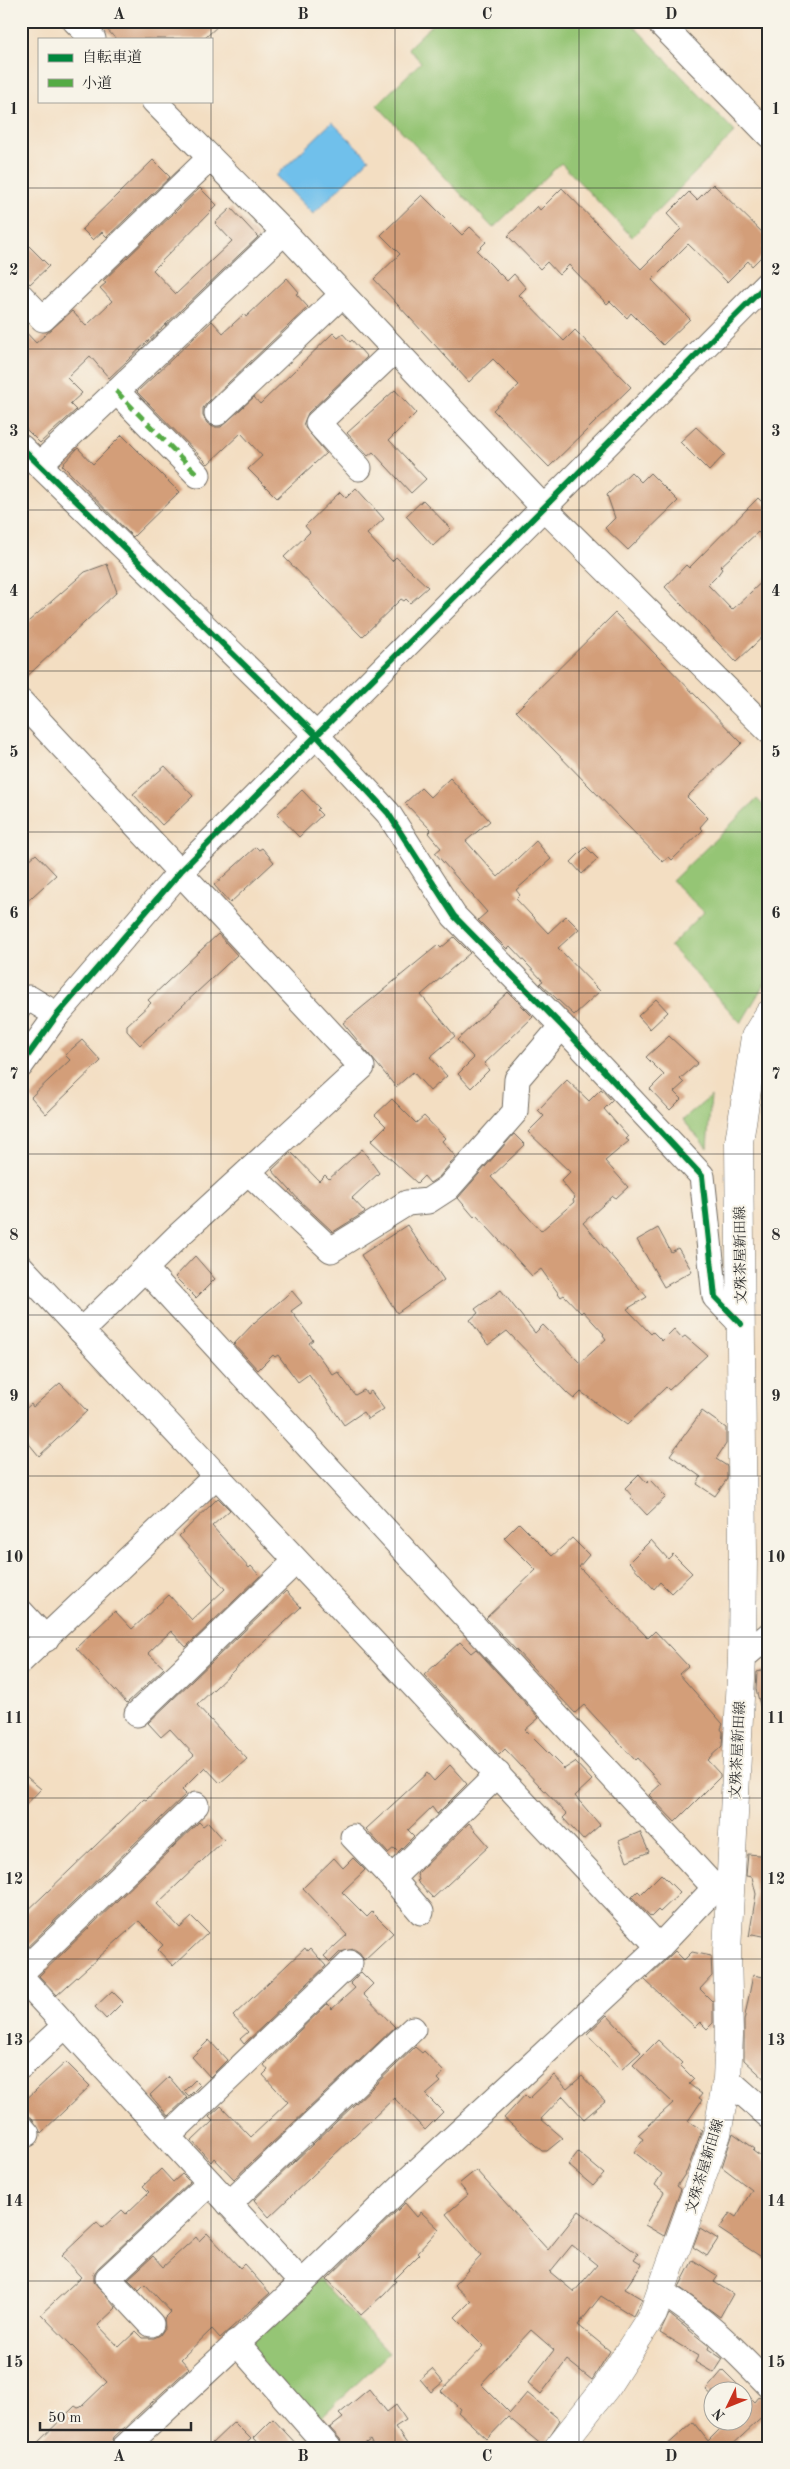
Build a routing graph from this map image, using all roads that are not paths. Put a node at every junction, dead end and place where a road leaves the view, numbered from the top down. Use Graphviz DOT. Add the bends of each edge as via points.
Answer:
graph roads {
  1 [pos="75,21"];
  2 [pos="658,21"];
  3 [pos="92,38"];
  4 [pos="155,102"];
  5 [pos="769,134"];
  6 [pos="210,158"];
  7 [pos="284,232"];
  8 [pos="769,282"];
  9 [pos="342,295"];
  10 [pos="21,296"];
  11 [pos="394,351"];
  12 [pos="116,391"];
  13 [pos="216,413"];
  14 [pos="21,447"];
  15 [pos="39,465"];
  16 [pos="359,468"];
  17 [pos="198,475"];
  18 [pos="544,508"];
  19 [pos="21,702"];
  20 [pos="769,731"];
  21 [pos="318,737"];
  22 [pos="181,871"];
  23 [pos="21,1005"];
  24 [pos="769,1014"];
  25 [pos="58,1015"];
  26 [pos="562,1026"];
  27 [pos="21,1065"];
  28 [pos="248,1172"];
  29 [pos="21,1267"];
  30 [pos="146,1270"];
  31 [pos="740,1324"];
  32 [pos="81,1331"];
  33 [pos="216,1475"];
  34 [pos="296,1561"];
  35 [pos="21,1612"];
  36 [pos="769,1635"];
  37 [pos="46,1638"];
  38 [pos="742,1658"];
  39 [pos="21,1661"];
  40 [pos="137,1714"];
  41 [pos="498,1774"];
  42 [pos="196,1805"];
  43 [pos="353,1837"];
  44 [pos="392,1878"];
  45 [pos="723,1890"];
  46 [pos="421,1912"];
  47 [pos="659,1947"];
  48 [pos="350,1963"];
  49 [pos="21,1975"];
  50 [pos="66,2025"];
  51 [pos="413,2030"];
  52 [pos="21,2066"];
  53 [pos="727,2079"];
  54 [pos="769,2116"];
  55 [pos="168,2136"];
  56 [pos="210,2183"];
  57 [pos="229,2204"];
  58 [pos="302,2283"];
  59 [pos="661,2292"];
  60 [pos="151,2324"];
  61 [pos="236,2342"];
  62 [pos="769,2385"];
  63 [pos="124,2448"];
  64 [pos="329,2448"];
  65 [pos="558,2448"];
  1 -- 3 [label="street"];
  2 -- 5 [label="street"];
  4 -- 6 [label="street"];
  6 -- 7 [label="street"];
  6 -- 10 [label="street" via="43,319"];
  7 -- 9 [label="street"];
  7 -- 12 [label="street"];
  8 -- 18 [label="street"];
  9 -- 11 [label="street"];
  9 -- 13 [label="street"];
  11 -- 16 [label="street" via="318,423"];
  11 -- 18 [label="street"];
  12 -- 15 [label="street"];
  12 -- 17 [label="street"];
  14 -- 15 [label="street"];
  15 -- 21 [label="street"];
  18 -- 20 [label="street"];
  18 -- 21 [label="street"];
  19 -- 22 [label="street"];
  21 -- 22 [label="street"];
  21 -- 26 [label="street" via="388,813 454,916"];
  22 -- 25 [label="street"];
  22 -- 28 [label="street" via="362,1068"];
  23 -- 25 [label="street" via="29,998"];
  24 -- 31 [label="main road, 文殊茶屋新田線" via="755,1037 739,1142"];
  25 -- 27 [label="street"];
  26 -- 28 [label="street" via="517,1079 514,1112 448,1188 428,1201 407,1203 331,1250"];
  26 -- 31 [label="street" via="702,1176 715,1297"];
  28 -- 30 [label="street"];
  29 -- 32 [label="street"];
  30 -- 32 [label="street"];
  30 -- 45 [label="street"];
  31 -- 38 [label="main road, 文殊茶屋新田線"];
  32 -- 33 [label="street"];
  33 -- 34 [label="street"];
  33 -- 37 [label="street"];
  34 -- 40 [label="street"];
  34 -- 41 [label="street"];
  35 -- 37 [label="street"];
  36 -- 38 [label="street"];
  37 -- 39 [label="street"];
  38 -- 45 [label="main road, 文殊茶屋新田線"];
  41 -- 44 [label="street"];
  41 -- 47 [label="street"];
  42 -- 49 [label="street"];
  43 -- 44 [label="street"];
  44 -- 46 [label="street"];
  45 -- 47 [label="street"];
  45 -- 53 [label="main road, 文殊茶屋新田線" via="729,2036"];
  47 -- 58 [label="street"];
  48 -- 55 [label="street"];
  49 -- 50 [label="street"];
  50 -- 52 [label="street"];
  50 -- 55 [label="street"];
  51 -- 57 [label="street"];
  53 -- 54 [label="street"];
  53 -- 59 [label="main road, 文殊茶屋新田線" via="717,2134"];
  55 -- 56 [label="street"];
  56 -- 57 [label="street"];
  56 -- 60 [label="street" via="108,2278"];
  57 -- 58 [label="street"];
  58 -- 61 [label="street"];
  59 -- 62 [label="street" via="688,2308"];
  59 -- 65 [label="main road, 文殊茶屋新田線" via="653,2314 606,2387"];
  61 -- 63 [label="street"];
  61 -- 64 [label="street"];
}
